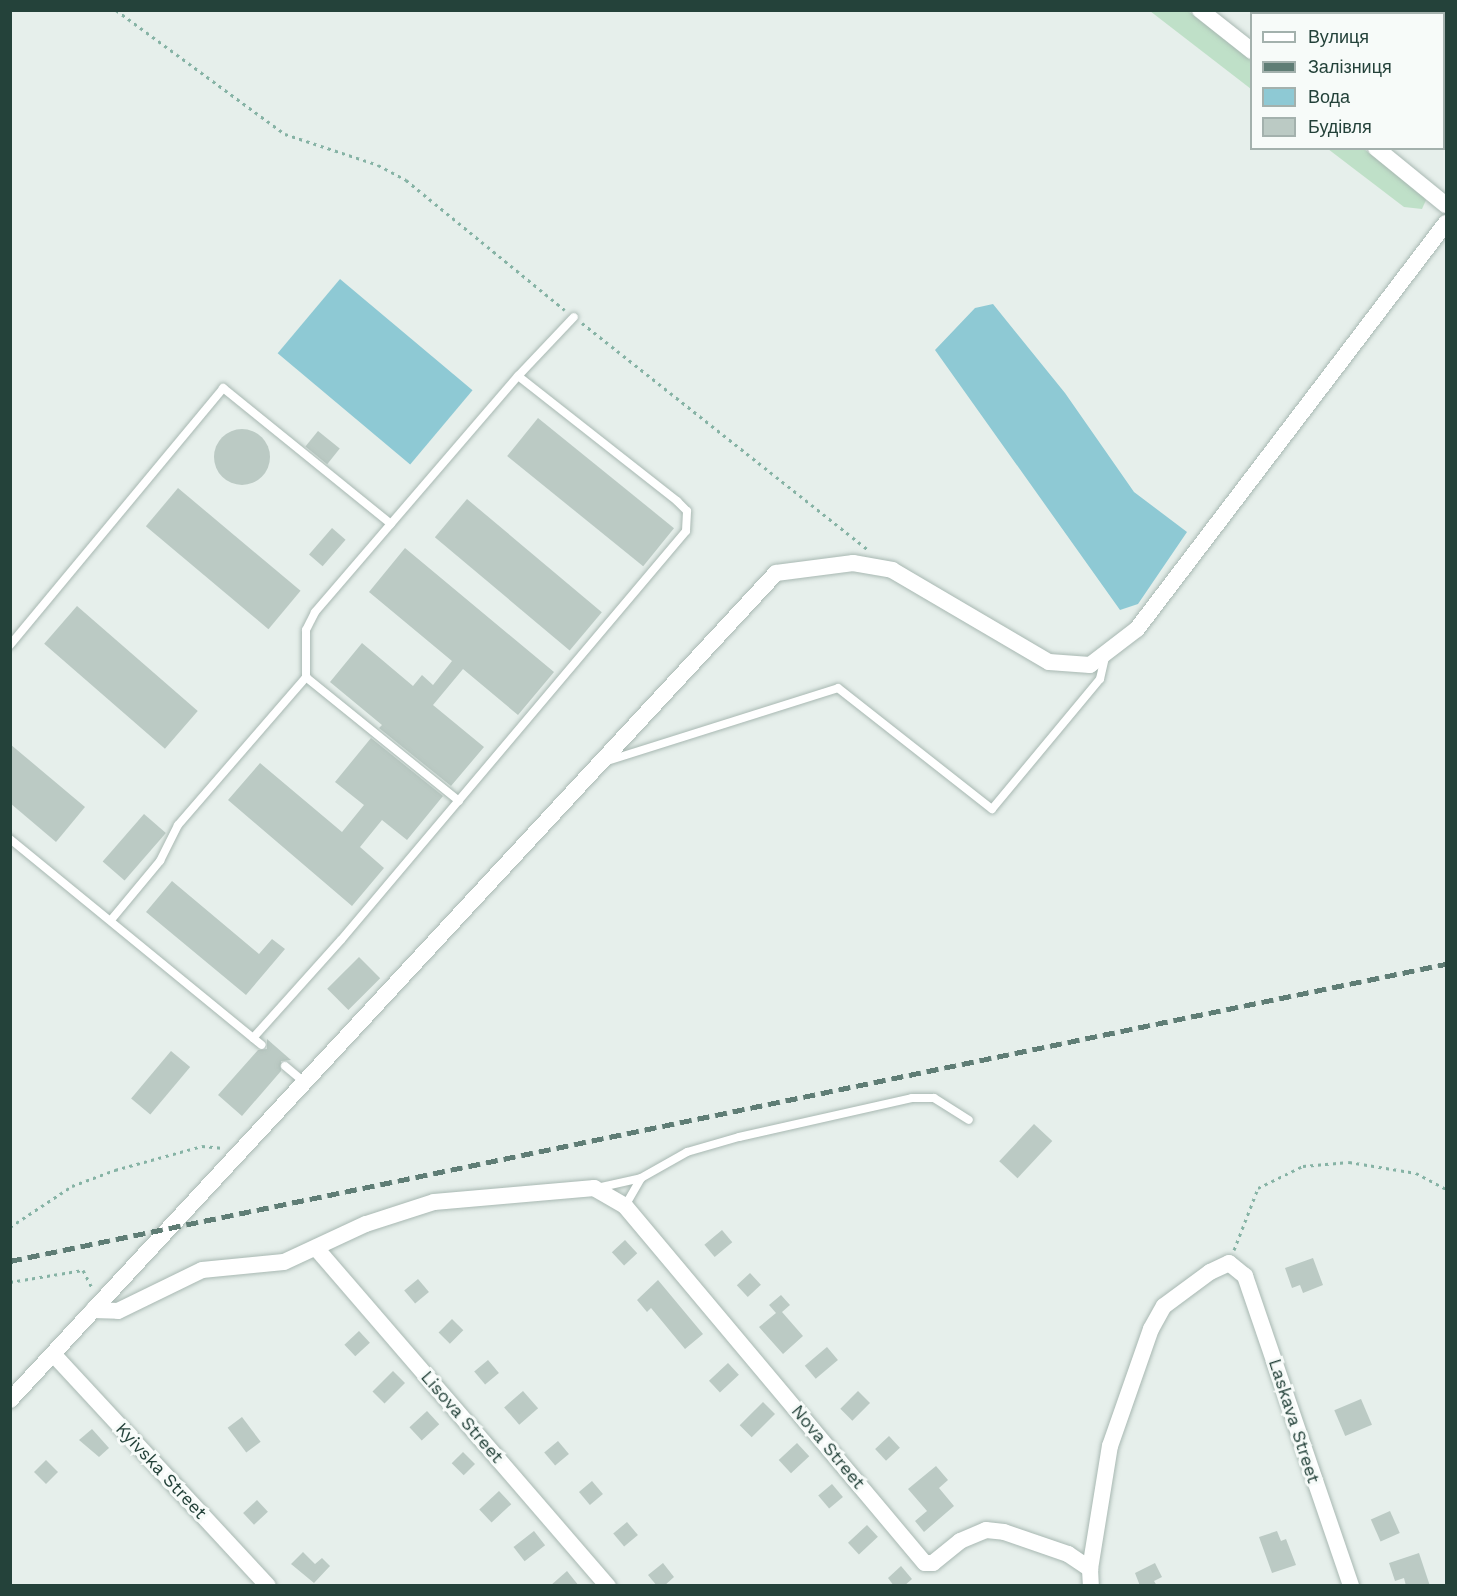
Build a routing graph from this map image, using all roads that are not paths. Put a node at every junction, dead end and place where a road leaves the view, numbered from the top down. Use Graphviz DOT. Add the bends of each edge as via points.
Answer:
graph roads {
  1 [pos="1200,10"];
  2 [pos="1250,50"];
  3 [pos="1378,150"];
  4 [pos="1446,205"];
  5 [pos="1446,223"];
  6 [pos="574,317"];
  7 [pos="518,376"];
  8 [pos="391,524"];
  9 [pos="10,645"];
  10 [pos="1107,652"];
  11 [pos="306,677"];
  12 [pos="601,763"];
  13 [pos="459,801"];
  14 [pos="10,838"];
  15 [pos="111,920"];
  16 [pos="253,1038"];
  17 [pos="262,1045"];
  18 [pos="285,1066"];
  19 [pos="305,1083"];
  20 [pos="969,1120"];
  21 [pos="641,1178"];
  22 [pos="594,1188"];
  23 [pos="625,1206"];
  24 [pos="316,1248"];
  25 [pos="93,1310"];
  26 [pos="55,1356"];
  27 [pos="10,1400"];
  28 [pos="1090,1577"];
  29 [pos="268,1586"];
  30 [pos="608,1586"];
  31 [pos="1351,1586"];
  1 -- 2 [label="street"];
  3 -- 4 [label="street"];
  5 -- 10 [label="street" via="1137,629"];
  6 -- 7 [label="lane"];
  7 -- 8 [label="lane"];
  7 -- 13 [label="lane" via="677,501 689,520 686,531"];
  8 -- 9 [label="lane" via="223,388"];
  8 -- 11 [label="lane" via="315,612 306,630"];
  10 -- 12 [label="street" via="1090,665 1049,662 892,570 853,563 776,573"];
  10 -- 12 [label="lane" via="1100,679 992,808 838,688"];
  11 -- 13 [label="lane"];
  11 -- 15 [label="lane" via="178,825 160,861"];
  12 -- 19 [label="street"];
  13 -- 16 [label="lane"];
  14 -- 15 [label="lane"];
  15 -- 16 [label="lane"];
  16 -- 17 [label="lane"];
  18 -- 19 [label="lane"];
  19 -- 25 [label="street"];
  20 -- 21 [label="lane" via="934,1098 912,1098 687,1152"];
  21 -- 22 [label="lane"];
  21 -- 23 [label="lane"];
  22 -- 23 [label="street, Nova Street"];
  22 -- 24 [label="street" via="434,1202 366,1224"];
  23 -- 28 [label="street, Nova Street" via="925,1563 933,1563 960,1541 986,1530 1004,1532 1068,1554"];
  24 -- 25 [label="street" via="284,1262 202,1270 118,1311"];
  24 -- 30 [label="street, Lisova Street"];
  25 -- 26 [label="street"];
  26 -- 27 [label="street"];
  26 -- 29 [label="street, Kyivska Street"];
  28 -- 31 [label="street, Laskava Street" via="1110,1446 1151,1329 1164,1306 1229,1263 1245,1276"];
}
